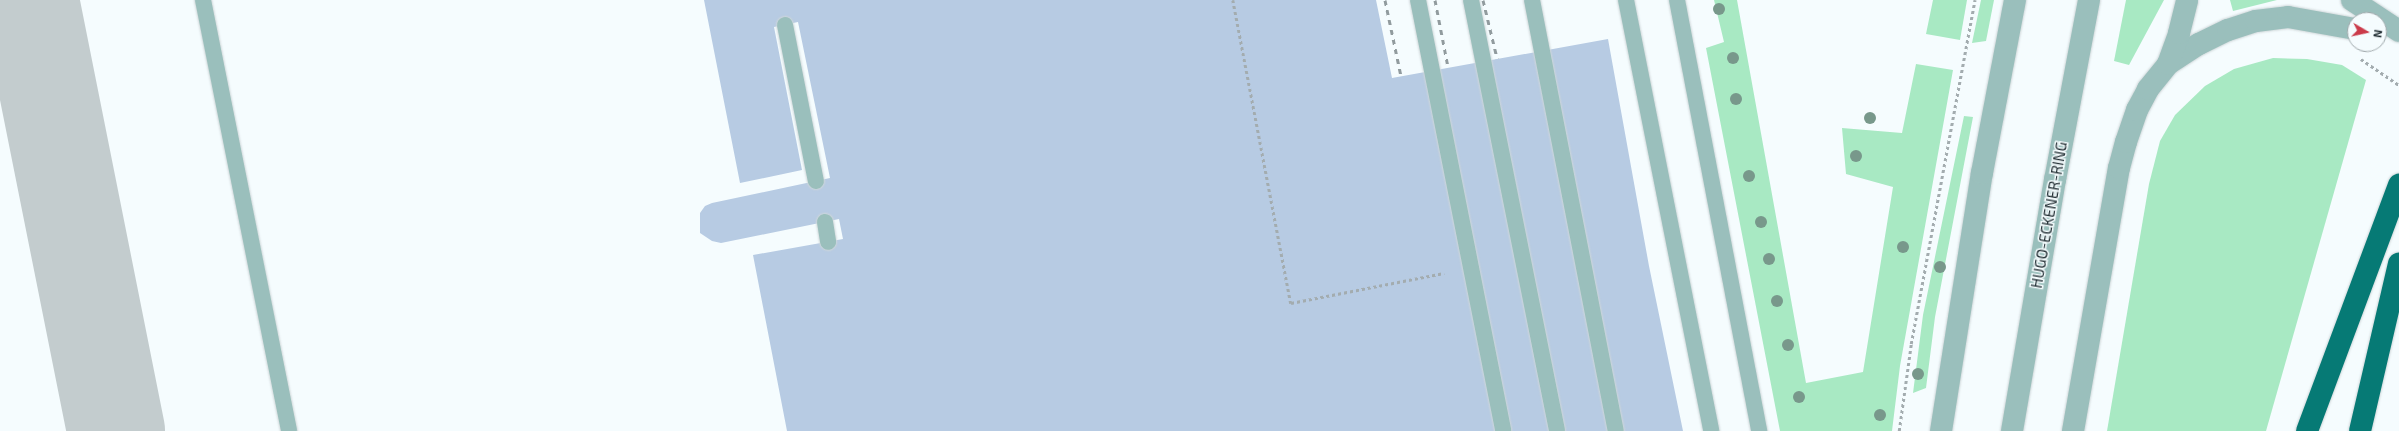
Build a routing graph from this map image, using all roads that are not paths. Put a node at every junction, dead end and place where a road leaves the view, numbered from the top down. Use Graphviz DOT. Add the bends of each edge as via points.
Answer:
graph roads {
  1 [pos="203,0"];
  2 [pos="1418,0"];
  3 [pos="1471,0"];
  4 [pos="1532,0"];
  5 [pos="1626,0"];
  6 [pos="1677,0"];
  7 [pos="2015,0"];
  8 [pos="2089,0"];
  9 [pos="2187,0"];
  10 [pos="2352,0"];
  11 [pos="785,25"];
  12 [pos="2347,27"];
  13 [pos="2399,31"];
  14 [pos="2387,37"];
  15 [pos="2399,40"];
  16 [pos="2168,64"];
  17 [pos="816,181"];
  18 [pos="2399,185"];
  19 [pos="825,222"];
  20 [pos="828,242"];
  21 [pos="2399,263"];
  22 [pos="289,431"];
  23 [pos="1503,431"];
  24 [pos="1557,431"];
  25 [pos="1616,431"];
  26 [pos="1711,431"];
  27 [pos="1759,431"];
  28 [pos="1941,431"];
  29 [pos="2012,431"];
  30 [pos="2073,431"];
  31 [pos="2308,431"];
  32 [pos="2360,431"];
  1 -- 22 [label="lane"];
  2 -- 23 [label="lane, bridge"];
  3 -- 24 [label="lane, bridge"];
  4 -- 25 [label="lane, bridge"];
  5 -- 26 [label="lane"];
  6 -- 27 [label="lane, bridge"];
  7 -- 28 [label="street" via="1982,173"];
  8 -- 29 [label="street, HUGO-ECKENER-RING"];
  9 -- 16 [label="street"];
  10 -- 13 [label="street"];
  11 -- 17 [label="lane"];
  12 -- 16 [label="street" via="2288,17 2256,21 2228,30 2199,44"];
  14 -- 15 [label="street"];
  16 -- 30 [label="street" via="2148,89 2137,110 2124,149"];
  18 -- 31 [label="highway"];
  19 -- 20 [label="lane"];
  21 -- 32 [label="highway"];
}
